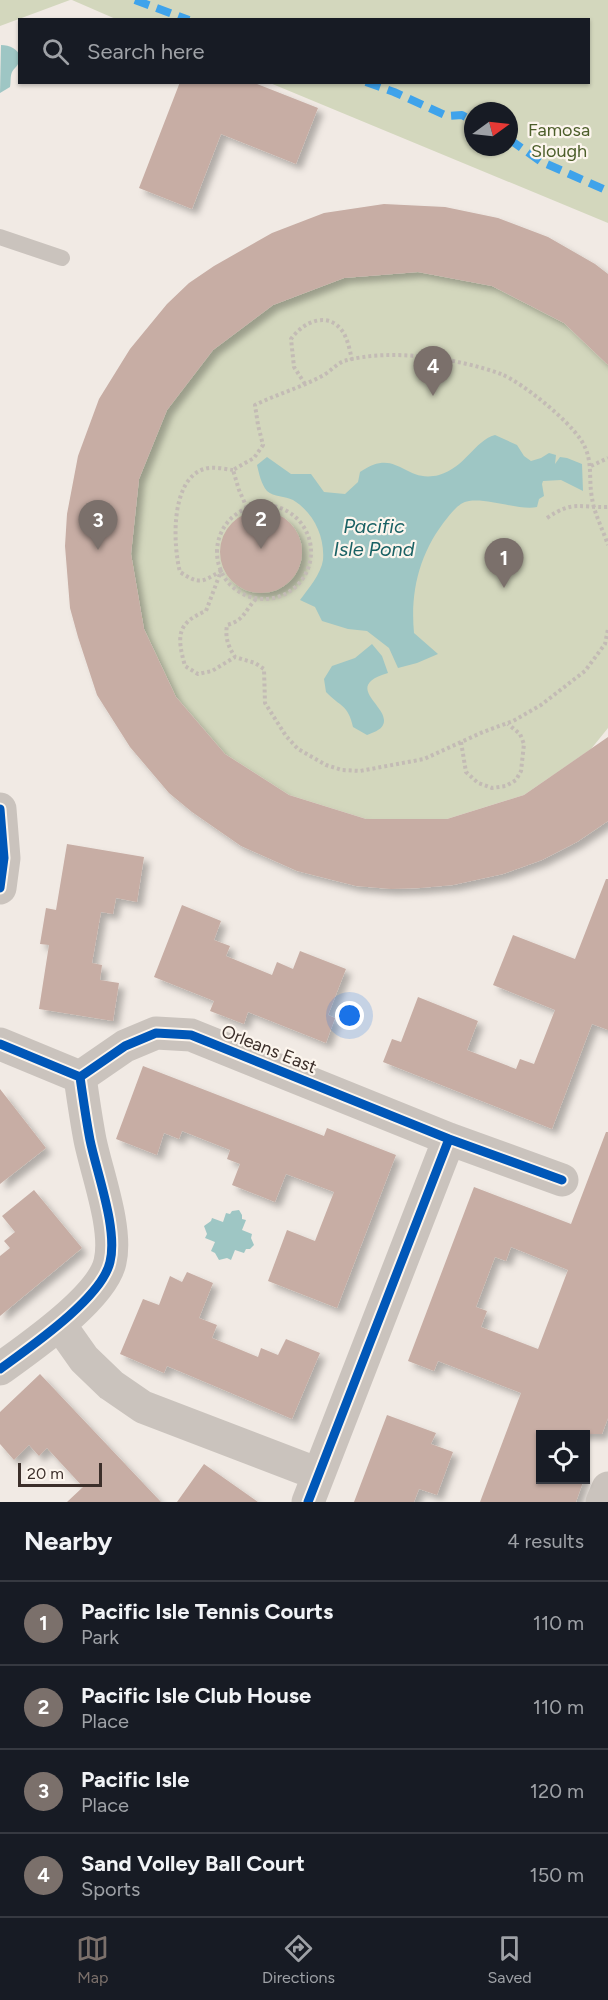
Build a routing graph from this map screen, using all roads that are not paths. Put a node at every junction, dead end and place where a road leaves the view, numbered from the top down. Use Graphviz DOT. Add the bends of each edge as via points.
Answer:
graph roads {
  1 [pos="0,237"];
  2 [pos="62,258"];
  3 [pos="0,809"];
  4 [pos="0,888"];
  5 [pos="0,1044"];
  6 [pos="80,1077"];
  7 [pos="449,1138"];
  8 [pos="562,1180"];
  9 [pos="60,1325"];
  10 [pos="0,1369"];
  11 [pos="313,1488"];
  12 [pos="608,1488"];
  13 [pos="602,1502"];
  1 -- 2 [label="lane"];
  3 -- 4 [label="street" via="4,858"];
  5 -- 6 [label="street"];
  6 -- 7 [label="street, Orleans East" via="125,1046 156,1032 191,1035"];
  6 -- 9 [label="street" via="113,1238 110,1263 98,1285"];
  7 -- 8 [label="street, Orleans East"];
  7 -- 11 [label="street"];
  9 -- 10 [label="street"];
  9 -- 11 [label="street" via="84,1359 111,1385 143,1407"];
  12 -- 13 [label="street"];
}
